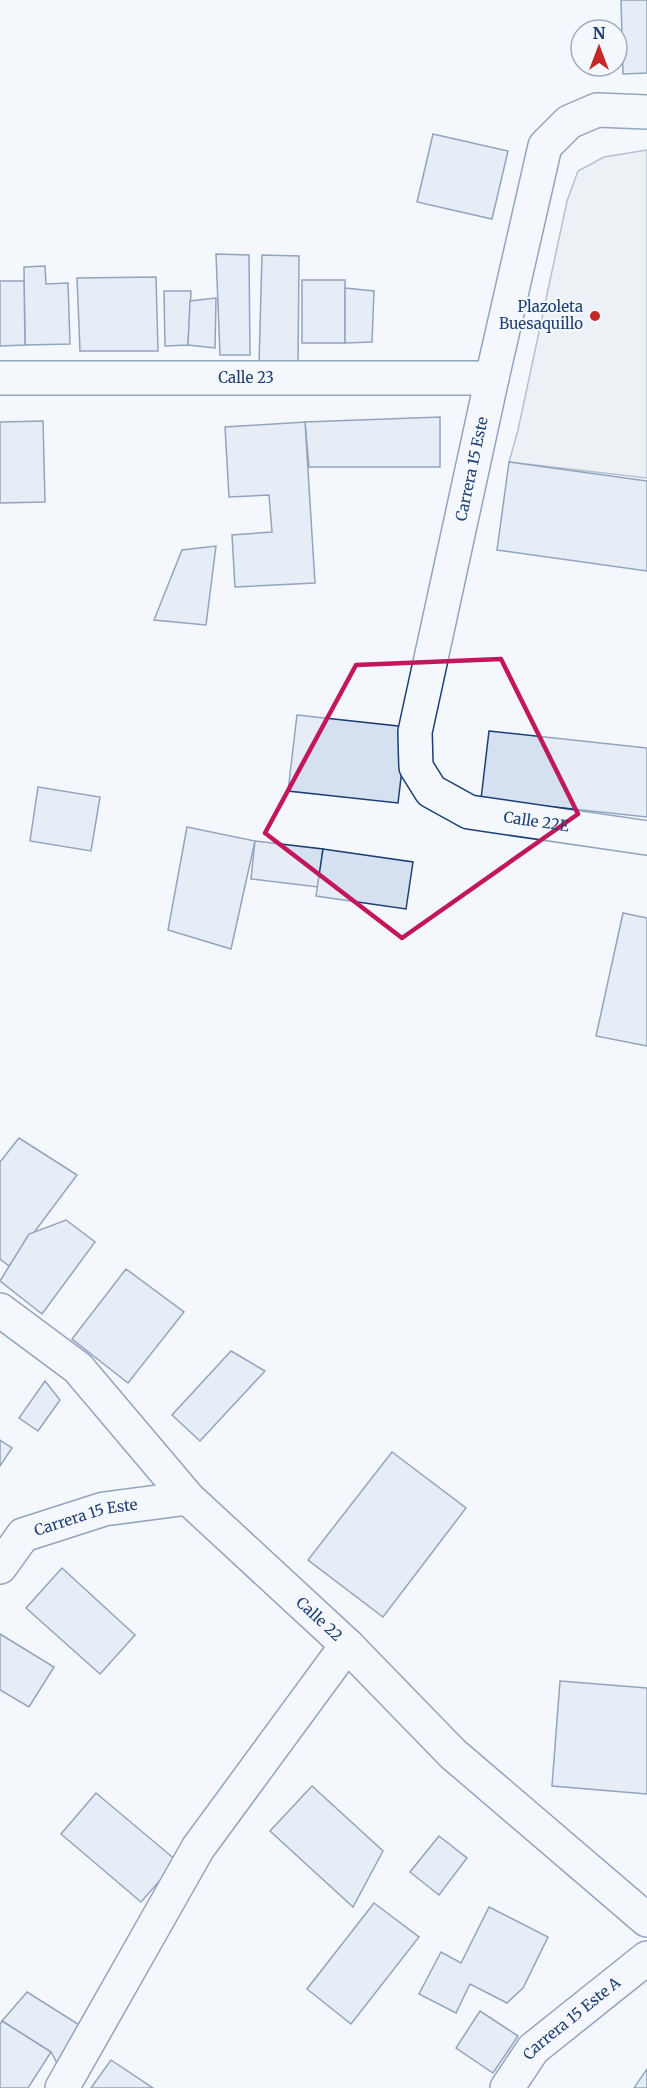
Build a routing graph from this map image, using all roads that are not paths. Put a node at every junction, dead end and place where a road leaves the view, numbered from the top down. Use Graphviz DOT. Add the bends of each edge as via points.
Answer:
graph roads {
  1 [pos="647,112"];
  2 [pos="0,378"];
  3 [pos="492,378"];
  4 [pos="431,790"];
  5 [pos="647,838"];
  6 [pos="0,1310"];
  7 [pos="188,1498"];
  8 [pos="0,1567"];
  9 [pos="347,1645"];
  10 [pos="647,1920"];
  11 [pos="647,1958"];
  12 [pos="62,2088"];
  13 [pos="507,2088"];
  1 -- 3 [label="street, Carrera 15 Este" via="597,110 569,122 545,146"];
  2 -- 3 [label="street, Calle 23"];
  3 -- 4 [label="street, Carrera 15 Este" via="415,732 416,767"];
  4 -- 5 [label="street, Calle 22E" via="469,812"];
  6 -- 7 [label="street, Calle 22" via="78,1368"];
  7 -- 8 [label="street, Carrera 15 Este" via="104,1509 23,1535"];
  7 -- 9 [label="street, Calle 22"];
  9 -- 10 [label="street, Calle 22" via="453,1754"];
  9 -- 12 [label="street" via="198,1848"];
  11 -- 13 [label="street, Carrera 15 Este A" via="533,2049"];
}
